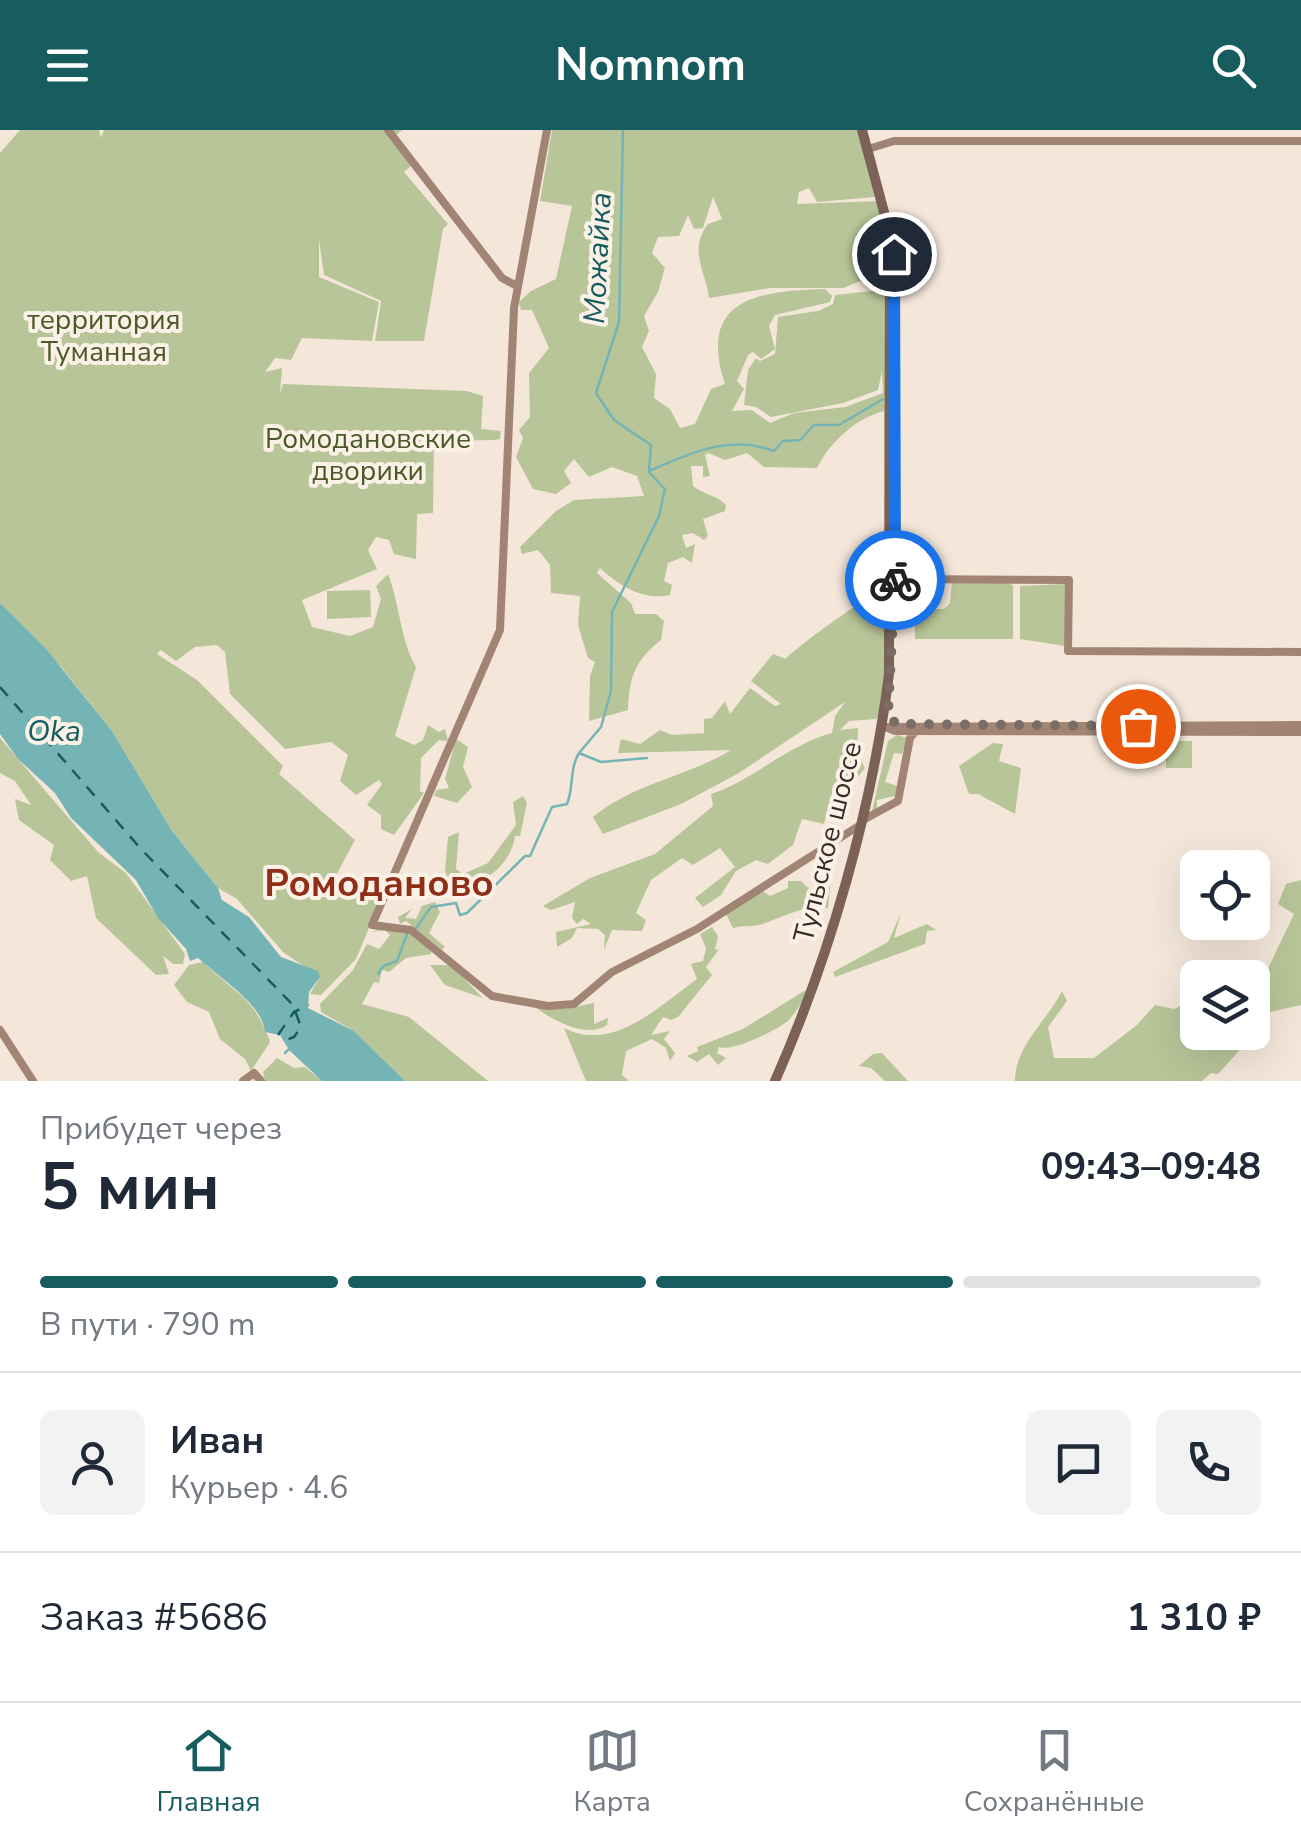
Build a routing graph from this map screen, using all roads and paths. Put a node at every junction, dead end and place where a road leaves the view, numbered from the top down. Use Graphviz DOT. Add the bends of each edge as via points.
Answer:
graph roads {
  1 [pos="388,130"];
  2 [pos="547,130"];
  3 [pos="864,130"];
  4 [pos="1301,141"];
  5 [pos="870,148"];
  6 [pos="517,286"];
  7 [pos="895,579"];
  8 [pos="1301,652"];
  9 [pos="889,725"];
  10 [pos="911,729"];
  11 [pos="1301,729"];
  12 [pos="860,823"];
  13 [pos="0,1030"];
  14 [pos="32,1081"];
  15 [pos="243,1081"];
  16 [pos="261,1081"];
  17 [pos="777,1081"];
  1 -- 6 [label="street" via="502,278"];
  2 -- 6 [label="street"];
  3 -- 5 [label="main road, Тульское шоссе"];
  4 -- 5 [label="street" via="894,141"];
  5 -- 7 [label="main road, Тульское шоссе" via="894,254"];
  5 -- 9 [label="main road, Тульское шоссе" via="890,270"];
  6 -- 12 [label="street" via="500,630 372,925 411,930 492,996 574,1004 612,972 697,929"];
  7 -- 8 [label="street" via="1070,580 1068,651"];
  7 -- 9 [label="main road, Тульское шоссе"];
  9 -- 10 [label="street"];
  9 -- 12 [label="main road, Тульское шоссе"];
  9 -- 12 [label="main road, Тульское шоссе"];
  10 -- 11 [label="street"];
  10 -- 12 [label="street" via="898,801"];
  12 -- 17 [label="main road, Тульское шоссе" via="816,981"];
  12 -- 17 [label="main road, Тульское шоссе" via="820,981"];
  13 -- 14 [label="street"];
  15 -- 16 [label="street" via="254,1073"];
}
